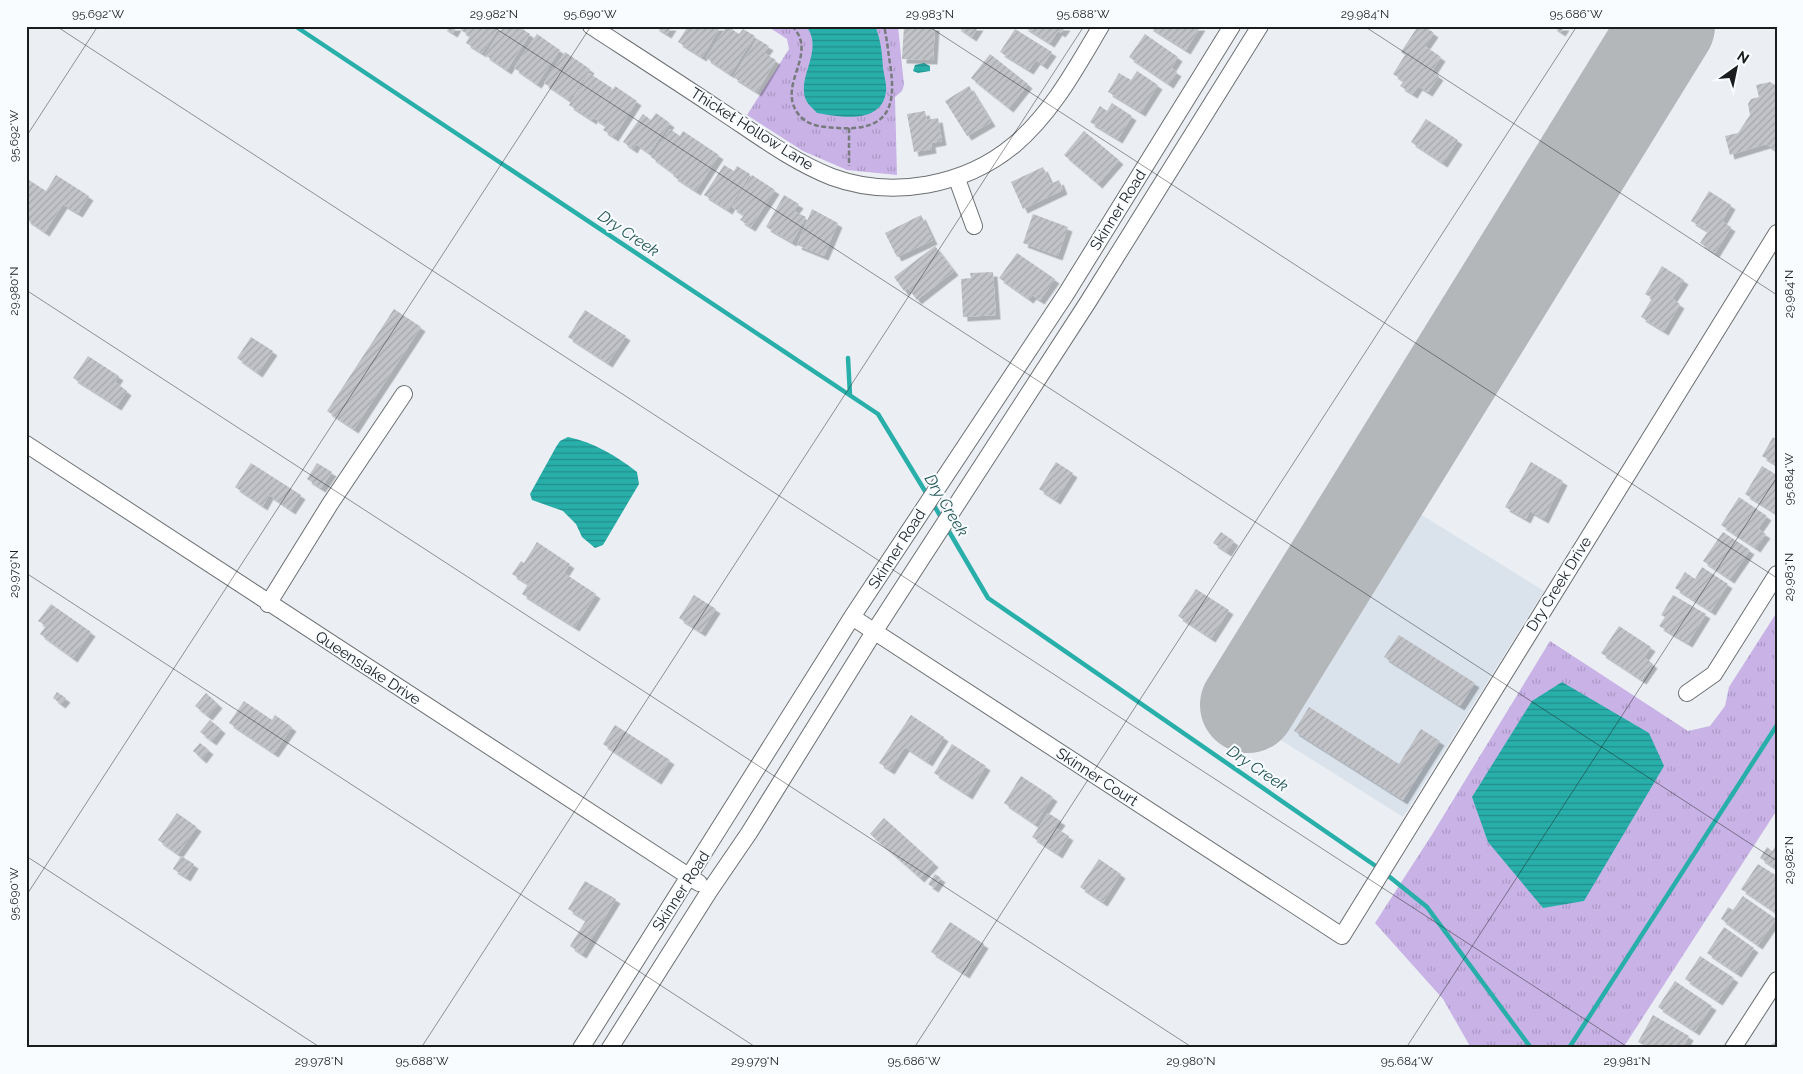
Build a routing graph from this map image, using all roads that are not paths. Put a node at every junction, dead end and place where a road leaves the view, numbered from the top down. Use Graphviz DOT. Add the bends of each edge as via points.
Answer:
graph roads {
  1 [pos="591,26"];
  2 [pos="1101,26"];
  3 [pos="1232,26"];
  4 [pos="1260,26"];
  5 [pos="957,179"];
  6 [pos="974,226"];
  7 [pos="1777,233"];
  8 [pos="404,394"];
  9 [pos="26,444"];
  10 [pos="1775,581"];
  11 [pos="268,604"];
  12 [pos="852,617"];
  13 [pos="874,632"];
  14 [pos="1688,694"];
  15 [pos="690,877"];
  16 [pos="710,890"];
  17 [pos="1342,936"];
  18 [pos="1777,980"];
  19 [pos="580,1048"];
  20 [pos="610,1048"];
  21 [pos="1733,1048"];
  1 -- 5 [label="street, Thicket Hollow Lane" via="793,158 834,177 885,187"];
  2 -- 5 [label="street" via="1058,97 1014,145"];
  3 -- 12 [label="street, Skinner Road" via="1066,294"];
  4 -- 13 [label="street, Skinner Road" via="1088,302"];
  5 -- 6 [label="street"];
  7 -- 17 [label="street, Dry Creek Drive"];
  8 -- 11 [label="street" via="339,489"];
  9 -- 11 [label="street, Queenslake Drive"];
  10 -- 14 [label="street" via="1714,674"];
  11 -- 15 [label="street, Queenslake Drive"];
  12 -- 13 [label="street, Skinner Court"];
  12 -- 15 [label="street, Skinner Road"];
  13 -- 16 [label="street, Skinner Road" via="749,834"];
  13 -- 17 [label="street, Skinner Court"];
  15 -- 16 [label="street, Queenslake Drive"];
  15 -- 19 [label="street, Skinner Road"];
  16 -- 20 [label="street, Skinner Road"];
  18 -- 21 [label="street"];
}
